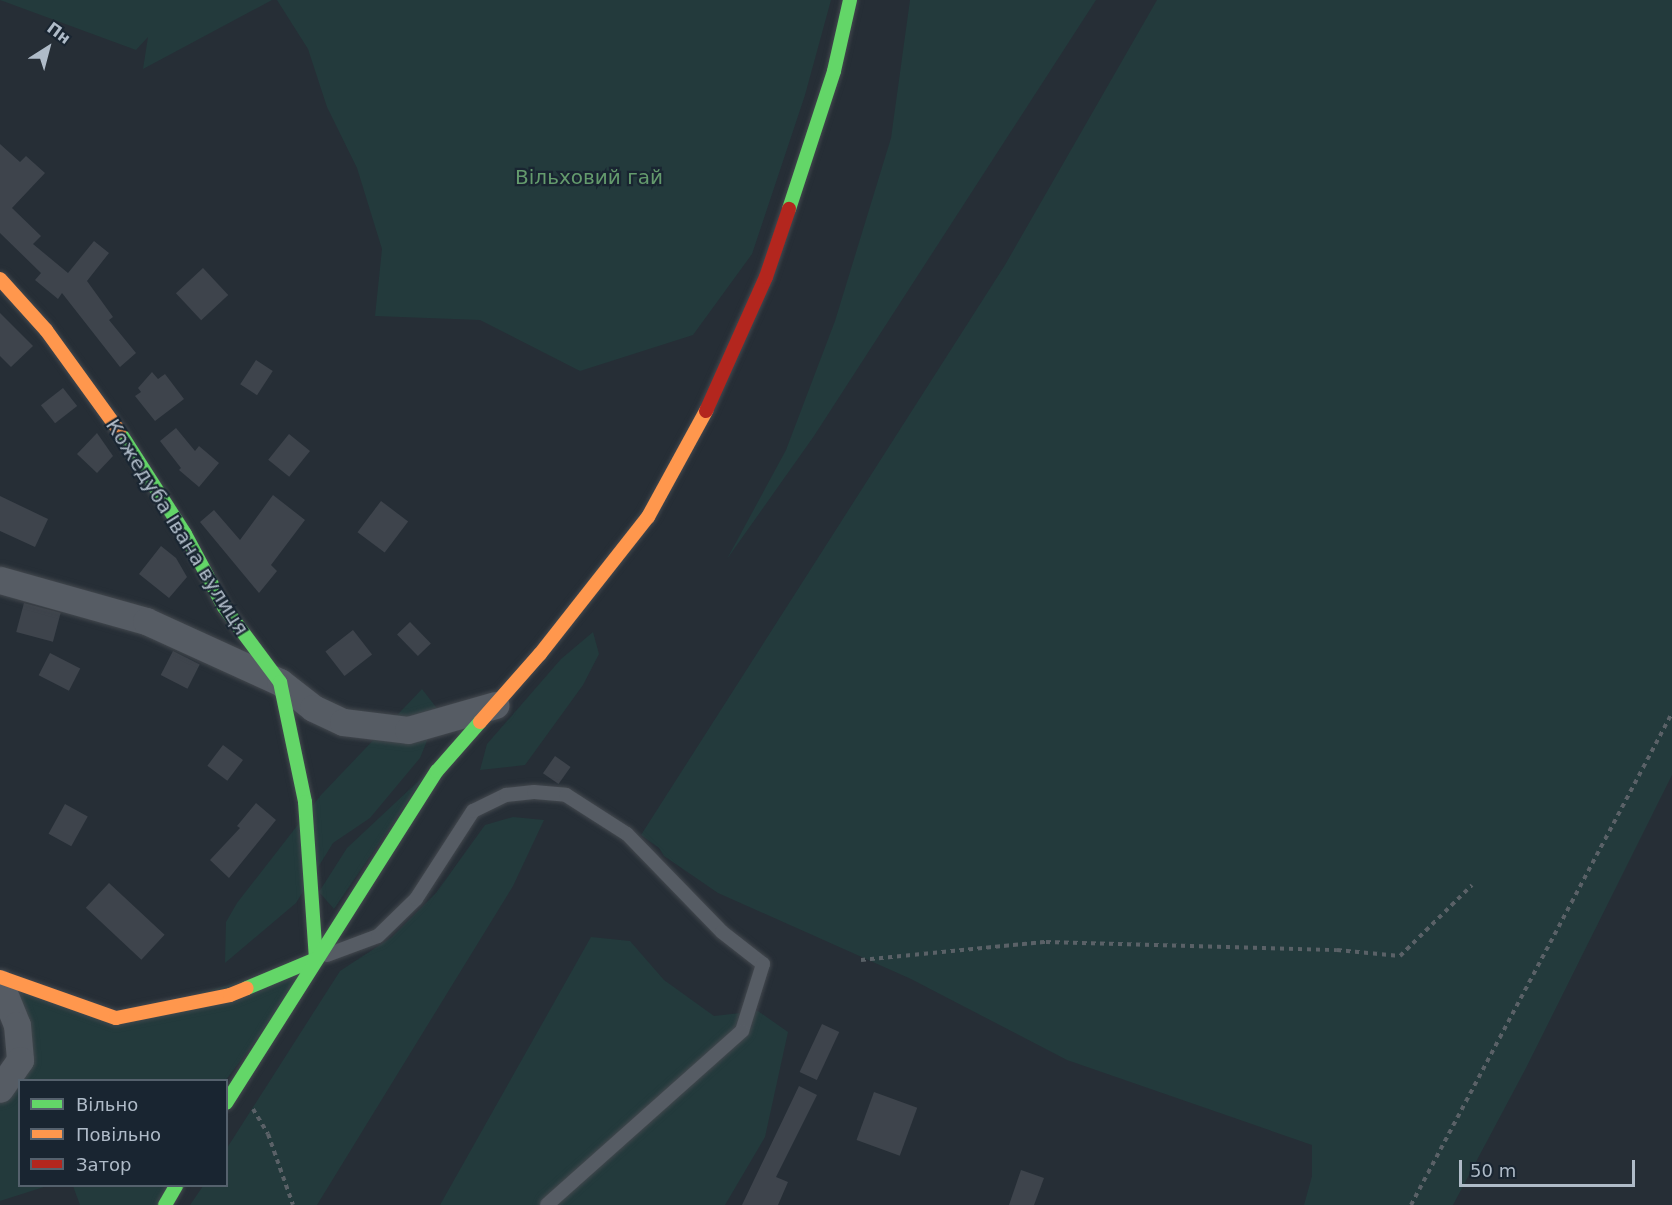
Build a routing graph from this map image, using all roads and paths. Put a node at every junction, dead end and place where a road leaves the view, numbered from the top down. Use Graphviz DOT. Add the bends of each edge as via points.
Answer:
graph roads {
  1 [pos="850,0"];
  2 [pos="0,279"];
  3 [pos="2,585"];
  4 [pos="280,682"];
  5 [pos="495,705"];
  6 [pos="1672,713"];
  7 [pos="1472,885"];
  8 [pos="316,959"];
  9 [pos="861,960"];
  10 [pos="0,977"];
  11 [pos="0,983"];
  12 [pos="238,1083"];
  13 [pos="0,1089"];
  14 [pos="228,1100"];
  15 [pos="175,1187"];
  16 [pos="165,1205"];
  17 [pos="293,1205"];
  18 [pos="547,1205"];
  19 [pos="1411,1205"];
  1 -- 5 [label="street" via="834,71 766,277 708,406 648,517"];
  2 -- 4 [label="street, Кожедуба Івана вулиця" via="46,330 125,440 185,534 224,607"];
  3 -- 4 [label="street, Кожедуба Івана вулиця" via="146,621"];
  4 -- 5 [label="street" via="314,708 343,723 408,730"];
  4 -- 8 [label="street" via="305,802"];
  5 -- 8 [label="street" via="437,771"];
  6 -- 19 [label="path"];
  7 -- 9 [label="path" via="1400,956 1337,950 1046,942"];
  8 -- 10 [label="street" via="230,995 116,1018"];
  8 -- 12 [label="street"];
  8 -- 18 [label="lane" via="378,936 416,899 473,812 506,795 534,792 566,795 627,834 722,932 763,964 742,1031"];
  11 -- 13 [label="street" via="17,1025 20,1060"];
  12 -- 14 [label="street"];
  12 -- 17 [label="path" via="268,1134"];
  15 -- 16 [label="street"];
}
